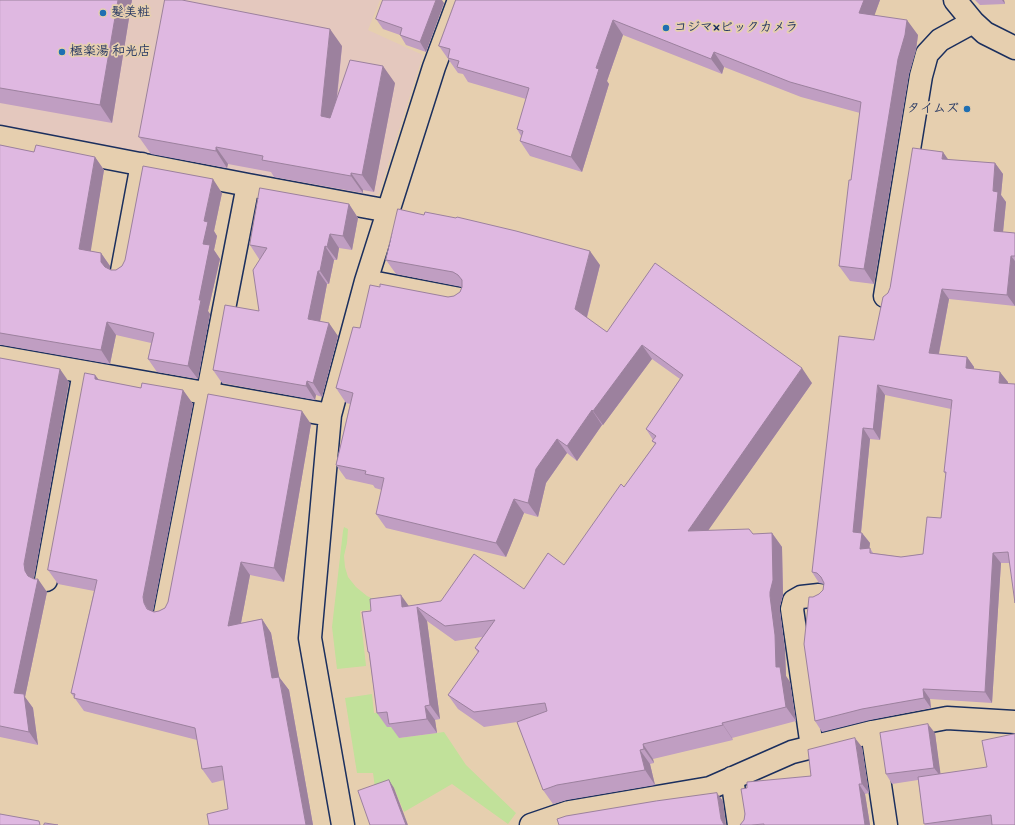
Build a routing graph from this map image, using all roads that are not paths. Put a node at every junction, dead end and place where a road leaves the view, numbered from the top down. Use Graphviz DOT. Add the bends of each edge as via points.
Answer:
graph roads {
  1 [pos="459,0"];
  2 [pos="955,0"];
  3 [pos="973,22"];
  4 [pos="1015,48"];
  5 [pos="0,137"];
  6 [pos="142,164"];
  7 [pos="248,185"];
  8 [pos="389,211"];
  9 [pos="122,271"];
  10 [pos="366,281"];
  11 [pos="885,296"];
  12 [pos="460,299"];
  13 [pos="0,357"];
  14 [pos="84,372"];
  15 [pos="207,394"];
  16 [pos="330,416"];
  17 [pos="46,580"];
  18 [pos="819,595"];
  19 [pos="165,614"];
  20 [pos="1015,722"];
  21 [pos="872,732"];
  22 [pos="812,747"];
  23 [pos="732,778"];
  24 [pos="588,817"];
  25 [pos="343,825"];
  26 [pos="531,825"];
  27 [pos="739,825"];
  28 [pos="886,825"];
  1 -- 8 [label="street" via="434,67"];
  2 -- 3 [label="street"];
  3 -- 4 [label="street" via="985,33"];
  3 -- 11 [label="street" via="940,40 927,54 921,76"];
  5 -- 6 [label="street"];
  6 -- 7 [label="street"];
  6 -- 9 [label="street"];
  7 -- 8 [label="street"];
  7 -- 15 [label="street"];
  8 -- 10 [label="street"];
  10 -- 12 [label="street"];
  10 -- 16 [label="street"];
  13 -- 14 [label="street"];
  14 -- 15 [label="street"];
  14 -- 17 [label="street"];
  15 -- 16 [label="street"];
  15 -- 19 [label="street"];
  16 -- 25 [label="street" via="310,638"];
  18 -- 22 [label="street" via="801,597 794,601 792,609"];
  20 -- 21 [label="street" via="947,718"];
  21 -- 22 [label="street"];
  21 -- 28 [label="street"];
  22 -- 23 [label="street" via="792,752"];
  23 -- 24 [label="street" via="710,788"];
  23 -- 27 [label="street"];
  24 -- 26 [label="street" via="569,812"];
}
